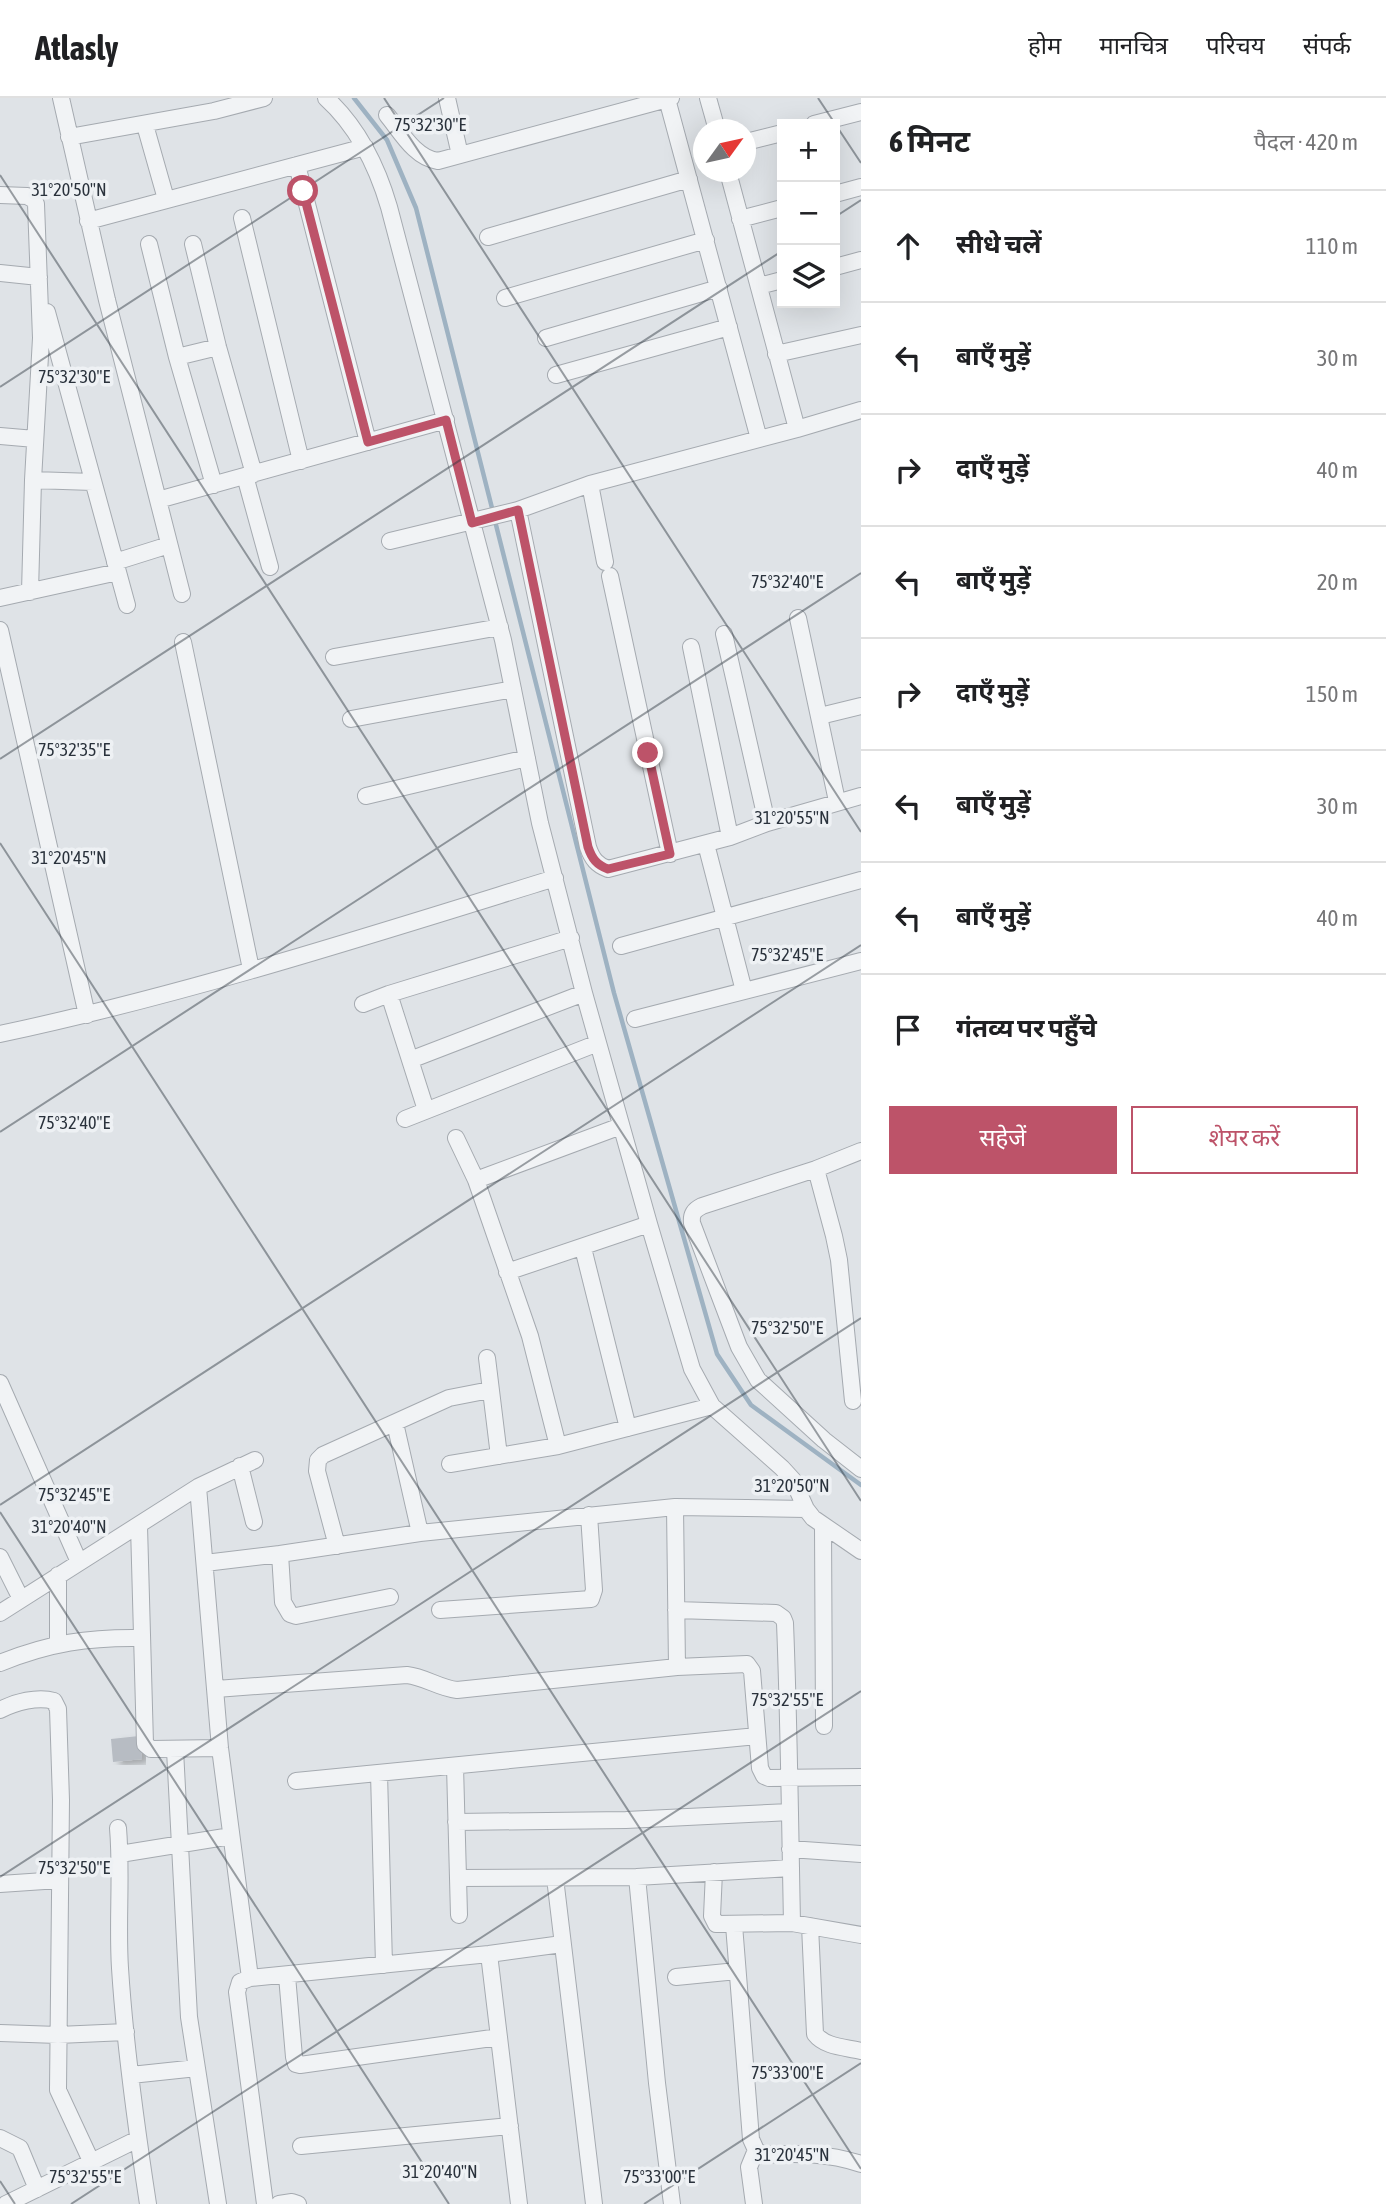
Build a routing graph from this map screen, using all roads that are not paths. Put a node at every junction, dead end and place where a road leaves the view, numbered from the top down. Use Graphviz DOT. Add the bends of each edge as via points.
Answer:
graph roads {
  1 [pos="61,98"];
  2 [pos="264,98"];
  3 [pos="326,98"];
  4 [pos="447,98"];
  5 [pos="669,98"];
  6 [pos="708,98"];
  7 [pos="213,105"];
  8 [pos="861,112"];
  9 [pos="387,115"];
  10 [pos="713,119"];
  11 [pos="834,119"];
  12 [pos="145,125"];
  13 [pos="777,134"];
  14 [pos="69,137"];
  15 [pos="756,140"];
  16 [pos="365,147"];
  17 [pos="460,155"];
  18 [pos="297,165"];
  19 [pos="689,179"];
  20 [pos="730,182"];
  21 [pos="861,187"];
  22 [pos="840,193"];
  23 [pos="0,195"];
  24 [pos="166,199"];
  25 [pos="777,209"];
  26 [pos="242,218"];
  27 [pos="740,219"];
  28 [pos="88,222"];
  29 [pos="488,237"];
  30 [pos="706,240"];
  31 [pos="149,244"];
  32 [pos="193,244"];
  33 [pos="861,260"];
  34 [pos="840,266"];
  35 [pos="0,274"];
  36 [pos="40,281"];
  37 [pos="777,281"];
  38 [pos="758,286"];
  39 [pos="719,288"];
  40 [pos="505,298"];
  41 [pos="729,327"];
  42 [pos="861,335"];
  43 [pos="547,338"];
  44 [pos="218,347"];
  45 [pos="776,354"];
  46 [pos="177,357"];
  47 [pos="556,375"];
  48 [pos="861,410"];
  49 [pos="446,420"];
  50 [pos="797,429"];
  51 [pos="0,436"];
  52 [pos="35,439"];
  53 [pos="759,439"];
  54 [pos="368,442"];
  55 [pos="301,461"];
  56 [pos="249,475"];
  57 [pos="33,480"];
  58 [pos="93,482"];
  59 [pos="590,484"];
  60 [pos="214,485"];
  61 [pos="158,500"];
  62 [pos="518,510"];
  63 [pos="486,519"];
  64 [pos="390,541"];
  65 [pos="169,545"];
  66 [pos="116,567"];
  67 [pos="270,567"];
  68 [pos="30,592"];
  69 [pos="182,594"];
  70 [pos="0,598"];
  71 [pos="127,605"];
  72 [pos="798,618"];
  73 [pos="500,627"];
  74 [pos="0,630"];
  75 [pos="724,634"];
  76 [pos="183,642"];
  77 [pos="691,647"];
  78 [pos="334,657"];
  79 [pos="513,689"];
  80 [pos="861,706"];
  81 [pos="820,716"];
  82 [pos="351,719"];
  83 [pos="527,758"];
  84 [pos="366,796"];
  85 [pos="861,796"];
  86 [pos="836,801"];
  87 [pos="766,823"];
  88 [pos="730,837"];
  89 [pos="706,844"];
  90 [pos="670,854"];
  91 [pos="555,877"];
  92 [pos="861,880"];
  93 [pos="723,916"];
  94 [pos="570,938"];
  95 [pos="621,946"];
  96 [pos="861,961"];
  97 [pos="251,969"];
  98 [pos="744,991"];
  99 [pos="584,993"];
  100 [pos="388,994"];
  101 [pos="363,1004"];
  102 [pos="87,1016"];
  103 [pos="635,1019"];
  104 [pos="0,1034"];
  105 [pos="598,1043"];
  106 [pos="410,1060"];
  107 [pos="426,1110"];
  108 [pos="405,1119"];
  109 [pos="621,1126"];
  110 [pos="456,1138"];
  111 [pos="861,1151"];
  112 [pos="816,1169"];
  113 [pos="476,1180"];
  114 [pos="649,1224"];
  115 [pos="583,1248"];
  116 [pos="507,1272"];
  117 [pos="487,1358"];
  118 [pos="0,1383"];
  119 [pos="490,1390"];
  120 [pos="853,1401"];
  121 [pos="712,1406"];
  122 [pos="395,1423"];
  123 [pos="628,1428"];
  124 [pos="558,1446"];
  125 [pos="499,1456"];
  126 [pos="450,1464"];
  127 [pos="861,1469"];
  128 [pos="198,1487"];
  129 [pos="675,1507"];
  130 [pos="806,1508"];
  131 [pos="589,1515"];
  132 [pos="254,1522"];
  133 [pos="139,1526"];
  134 [pos="823,1527"];
  135 [pos="420,1533"];
  136 [pos="337,1546"];
  137 [pos="861,1550"];
  138 [pos="280,1554"];
  139 [pos="0,1557"];
  140 [pos="79,1562"];
  141 [pos="205,1563"];
  142 [pos="58,1575"];
  143 [pos="390,1597"];
  144 [pos="21,1599"];
  145 [pos="439,1610"];
  146 [pos="676,1610"];
  147 [pos="0,1613"];
  148 [pos="142,1638"];
  149 [pos="58,1644"];
  150 [pos="0,1663"];
  151 [pos="677,1667"];
  152 [pos="216,1689"];
  153 [pos="0,1710"];
  154 [pos="824,1726"];
  155 [pos="757,1736"];
  156 [pos="220,1748"];
  157 [pos="176,1750"];
  158 [pos="454,1766"];
  159 [pos="379,1773"];
  160 [pos="861,1777"];
  161 [pos="791,1778"];
  162 [pos="296,1781"];
  163 [pos="790,1812"];
  164 [pos="456,1822"];
  165 [pos="118,1828"];
  166 [pos="232,1836"];
  167 [pos="181,1845"];
  168 [pos="790,1849"];
  169 [pos="120,1854"];
  170 [pos="861,1854"];
  171 [pos="791,1868"];
  172 [pos="714,1872"];
  173 [pos="637,1877"];
  174 [pos="458,1878"];
  175 [pos="555,1878"];
  176 [pos="59,1880"];
  177 [pos="0,1884"];
  178 [pos="459,1915"];
  179 [pos="792,1923"];
  180 [pos="733,1924"];
  181 [pos="810,1926"];
  182 [pos="861,1935"];
  183 [pos="562,1944"];
  184 [pos="488,1954"];
  185 [pos="384,1965"];
  186 [pos="737,1971"];
  187 [pos="287,1976"];
  188 [pos="250,1978"];
  189 [pos="676,1978"];
  190 [pos="126,2032"];
  191 [pos="0,2034"];
  192 [pos="58,2035"];
  193 [pos="499,2037"];
  194 [pos="861,2050"];
  195 [pos="197,2068"];
  196 [pos="131,2075"];
  197 [pos="510,2126"];
  198 [pos="0,2138"];
  199 [pos="138,2139"];
  200 [pos="301,2146"];
  201 [pos="756,2150"];
  202 [pos="90,2161"];
  203 [pos="861,2164"];
  204 [pos="37,2189"];
  205 [pos="6,2204"];
  206 [pos="148,2204"];
  207 [pos="218,2204"];
  208 [pos="265,2204"];
  209 [pos="279,2204"];
  210 [pos="298,2204"];
  211 [pos="519,2204"];
  212 [pos="594,2204"];
  213 [pos="672,2204"];
  214 [pos="754,2204"];
  1 -- 14 [label="street"];
  2 -- 7 [label="street"];
  3 -- 16 [label="street"];
  4 -- 17 [label="street"];
  5 -- 17 [label="street"];
  5 -- 19 [label="street"];
  6 -- 10 [label="street"];
  7 -- 12 [label="street"];
  8 -- 11 [label="street"];
  9 -- 17 [label="street" via="429,160"];
  12 -- 14 [label="street"];
  12 -- 24 [label="street"];
  13 -- 15 [label="street"];
  14 -- 28 [label="street"];
  16 -- 18 [label="street"];
  16 -- 49 [label="street" via="389,206"];
  18 -- 24 [label="street"];
  18 -- 54 [label="street"];
  19 -- 29 [label="street"];
  19 -- 30 [label="street"];
  20 -- 27 [label="street"];
  21 -- 22 [label="street"];
  23 -- 36 [label="street" via="34,200"];
  24 -- 28 [label="street"];
  25 -- 27 [label="street"];
  26 -- 55 [label="street"];
  27 -- 38 [label="street"];
  28 -- 61 [label="street"];
  30 -- 39 [label="street"];
  30 -- 40 [label="street"];
  31 -- 46 [label="street"];
  32 -- 44 [label="street"];
  33 -- 34 [label="street"];
  35 -- 36 [label="street"];
  36 -- 52 [label="street"];
  36 -- 58 [label="street"];
  37 -- 38 [label="street"];
  38 -- 45 [label="street"];
  39 -- 41 [label="street"];
  39 -- 43 [label="street"];
  41 -- 47 [label="street"];
  41 -- 53 [label="street"];
  42 -- 45 [label="street"];
  44 -- 46 [label="street"];
  44 -- 56 [label="street"];
  45 -- 50 [label="street"];
  46 -- 60 [label="street"];
  48 -- 50 [label="street"];
  49 -- 54 [label="street"];
  49 -- 63 [label="street"];
  50 -- 53 [label="street"];
  51 -- 52 [label="street"];
  52 -- 57 [label="street"];
  53 -- 59 [label="street"];
  54 -- 55 [label="street"];
  55 -- 56 [label="street"];
  56 -- 60 [label="street"];
  56 -- 67 [label="street"];
  57 -- 58 [label="street"];
  57 -- 68 [label="street"];
  58 -- 66 [label="street"];
  59 -- 62 [label="street"];
  59 -- 90 [label="street"];
  60 -- 61 [label="street"];
  61 -- 65 [label="street"];
  62 -- 63 [label="street"];
  62 -- 90 [label="street" via="592,856 608,869"];
  63 -- 64 [label="street"];
  63 -- 73 [label="street"];
  65 -- 66 [label="street"];
  65 -- 69 [label="street"];
  66 -- 68 [label="street"];
  66 -- 71 [label="street"];
  68 -- 70 [label="street"];
  72 -- 81 [label="street"];
  73 -- 78 [label="street"];
  73 -- 79 [label="street"];
  74 -- 102 [label="street"];
  75 -- 87 [label="street"];
  76 -- 97 [label="street"];
  77 -- 88 [label="street"];
  79 -- 82 [label="street"];
  79 -- 83 [label="street"];
  80 -- 81 [label="street"];
  81 -- 86 [label="street"];
  83 -- 84 [label="street"];
  83 -- 91 [label="street"];
  85 -- 86 [label="street"];
  86 -- 87 [label="street"];
  87 -- 88 [label="street"];
  88 -- 89 [label="street"];
  89 -- 90 [label="street"];
  89 -- 93 [label="street"];
  91 -- 94 [label="street"];
  91 -- 97 [label="street"];
  92 -- 93 [label="street"];
  93 -- 95 [label="street"];
  93 -- 98 [label="street"];
  94 -- 99 [label="street"];
  94 -- 100 [label="street"];
  96 -- 98 [label="street"];
  97 -- 102 [label="street"];
  98 -- 103 [label="street"];
  99 -- 105 [label="street"];
  99 -- 106 [label="street"];
  100 -- 101 [label="street"];
  100 -- 106 [label="street"];
  102 -- 104 [label="street"];
  105 -- 107 [label="street"];
  105 -- 109 [label="street"];
  106 -- 107 [label="street"];
  107 -- 108 [label="street"];
  109 -- 113 [label="street"];
  109 -- 114 [label="street"];
  110 -- 113 [label="street"];
  111 -- 112 [label="street"];
  112 -- 120 [label="street" via="839,1260"];
  112 -- 127 [label="street" via="702,1206 694,1211 692,1223 739,1347 758,1380"];
  113 -- 116 [label="street"];
  114 -- 115 [label="street"];
  114 -- 121 [label="street" via="692,1369"];
  115 -- 116 [label="street"];
  115 -- 123 [label="street"];
  116 -- 124 [label="street" via="530,1336"];
  117 -- 119 [label="street"];
  118 -- 140 [label="street"];
  119 -- 122 [label="street" via="449,1398"];
  119 -- 125 [label="street"];
  121 -- 123 [label="street"];
  121 -- 130 [label="street" via="782,1468"];
  122 -- 135 [label="street"];
  122 -- 136 [label="street" via="318,1460"];
  123 -- 124 [label="street"];
  124 -- 125 [label="street"];
  125 -- 126 [label="street"];
  128 -- 132 [label="street" via="248,1463"];
  128 -- 133 [label="street"];
  128 -- 141 [label="street"];
  129 -- 130 [label="street"];
  129 -- 131 [label="street"];
  129 -- 146 [label="street"];
  130 -- 134 [label="street"];
  131 -- 135 [label="street"];
  131 -- 145 [label="street" via="591,1599"];
  133 -- 140 [label="street"];
  133 -- 148 [label="street"];
  134 -- 137 [label="street"];
  134 -- 154 [label="street"];
  135 -- 136 [label="street"];
  136 -- 138 [label="street"];
  138 -- 141 [label="street"];
  138 -- 143 [label="street" via="283,1602 290,1614"];
  139 -- 144 [label="street"];
  140 -- 142 [label="street"];
  141 -- 152 [label="street"];
  142 -- 144 [label="street"];
  142 -- 149 [label="street"];
  144 -- 147 [label="street"];
  146 -- 151 [label="street"];
  146 -- 161 [label="street" via="776,1613 783,1618"];
  148 -- 149 [label="street"];
  148 -- 157 [label="street" via="145,1744 151,1749"];
  149 -- 150 [label="street"];
  151 -- 152 [label="street" via="457,1690 407,1675"];
  151 -- 155 [label="street" via="751,1666"];
  152 -- 156 [label="street"];
  153 -- 176 [label="street" via="46,1699 57,1704"];
  155 -- 158 [label="street"];
  155 -- 161 [label="street" via="761,1772 769,1778"];
  156 -- 157 [label="street"];
  156 -- 166 [label="street"];
  157 -- 167 [label="street"];
  158 -- 159 [label="street"];
  158 -- 164 [label="street"];
  159 -- 162 [label="street"];
  159 -- 185 [label="street"];
  160 -- 161 [label="street"];
  161 -- 163 [label="street"];
  163 -- 164 [label="street"];
  163 -- 168 [label="street"];
  164 -- 174 [label="street"];
  165 -- 169 [label="street"];
  166 -- 167 [label="street"];
  166 -- 188 [label="street"];
  167 -- 169 [label="street"];
  167 -- 195 [label="street" via="185,1975"];
  168 -- 170 [label="street"];
  168 -- 171 [label="street"];
  169 -- 190 [label="street" via="119,1948"];
  171 -- 172 [label="street"];
  171 -- 179 [label="street"];
  172 -- 173 [label="street"];
  172 -- 180 [label="street" via="713,1921"];
  173 -- 175 [label="street"];
  173 -- 213 [label="street"];
  174 -- 175 [label="street"];
  174 -- 178 [label="street"];
  175 -- 183 [label="street"];
  176 -- 177 [label="street"];
  176 -- 192 [label="street"];
  179 -- 180 [label="street"];
  179 -- 181 [label="street"];
  180 -- 186 [label="street"];
  181 -- 182 [label="street"];
  181 -- 194 [label="street" via="815,2034 827,2044"];
  183 -- 184 [label="street"];
  183 -- 212 [label="street"];
  184 -- 185 [label="street"];
  184 -- 193 [label="street"];
  185 -- 187 [label="street"];
  186 -- 189 [label="street"];
  186 -- 201 [label="street" via="751,2139"];
  187 -- 188 [label="street"];
  187 -- 193 [label="street" via="296,2064"];
  188 -- 208 [label="street" via="240,1982 237,1992"];
  190 -- 192 [label="street"];
  190 -- 196 [label="street"];
  191 -- 192 [label="street"];
  192 -- 202 [label="street" via="58,2090"];
  193 -- 197 [label="street"];
  195 -- 196 [label="street"];
  195 -- 207 [label="street"];
  196 -- 199 [label="street"];
  197 -- 200 [label="street"];
  197 -- 211 [label="street"];
  198 -- 204 [label="street" via="20,2148"];
  199 -- 202 [label="street"];
  199 -- 206 [label="street"];
  201 -- 203 [label="street" via="763,2155 829,2155"];
  201 -- 214 [label="street" via="748,2167"];
  202 -- 204 [label="street"];
  204 -- 205 [label="street"];
  209 -- 210 [label="street"];
}
